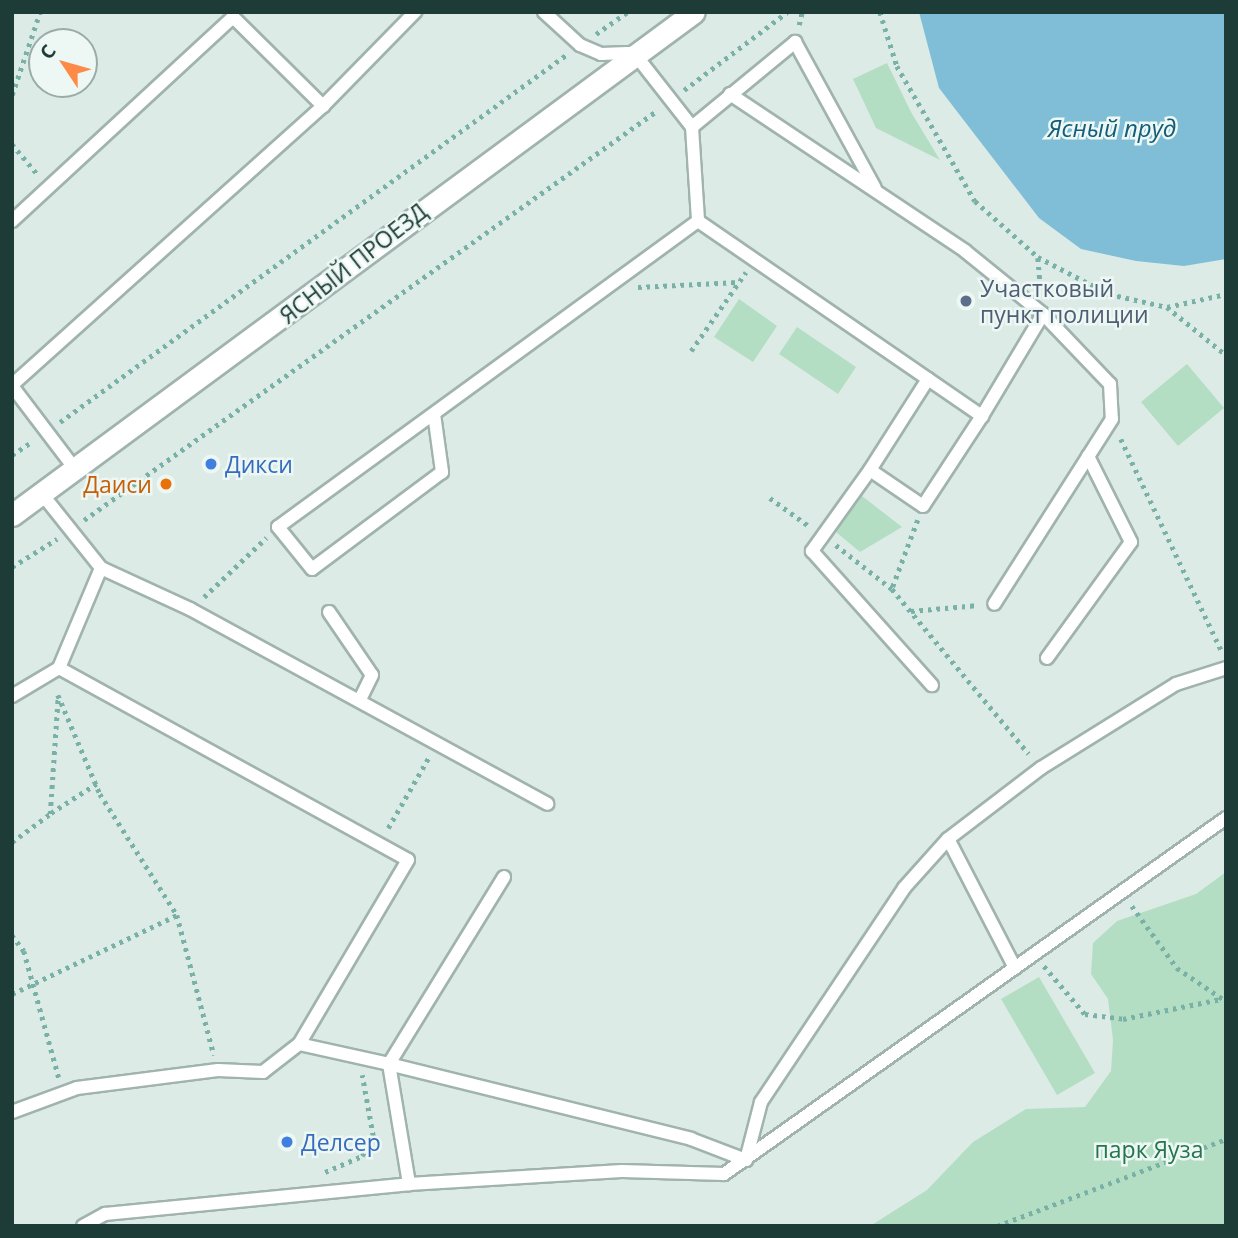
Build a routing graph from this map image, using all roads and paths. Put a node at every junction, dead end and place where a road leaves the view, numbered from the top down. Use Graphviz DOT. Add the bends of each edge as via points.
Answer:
graph roads {
  1 [pos="415,12"];
  2 [pos="544,12"];
  3 [pos="627,12"];
  4 [pos="694,12"];
  5 [pos="787,12"];
  6 [pos="880,12"];
  7 [pos="39,13"];
  8 [pos="235,15"];
  9 [pos="580,45"];
  10 [pos="634,53"];
  11 [pos="12,94"];
  12 [pos="730,94"];
  13 [pos="671,100"];
  14 [pos="323,106"];
  15 [pos="692,127"];
  16 [pos="12,144"];
  17 [pos="49,187"];
  18 [pos="876,190"];
  19 [pos="12,221"];
  20 [pos="698,221"];
  21 [pos="755,260"];
  22 [pos="739,282"];
  23 [pos="606,288"];
  24 [pos="1226,294"];
  25 [pos="1167,307"];
  26 [pos="1043,314"];
  27 [pos="691,351"];
  28 [pos="1226,355"];
  29 [pos="928,379"];
  30 [pos="12,385"];
  31 [pos="434,414"];
  32 [pos="982,416"];
  33 [pos="1112,419"];
  34 [pos="47,431"];
  35 [pos="12,455"];
  36 [pos="1088,456"];
  37 [pos="75,469"];
  38 [pos="870,470"];
  39 [pos="42,494"];
  40 [pos="770,498"];
  41 [pos="923,506"];
  42 [pos="12,515"];
  43 [pos="278,527"];
  44 [pos="69,531"];
  45 [pos="823,536"];
  46 [pos="12,567"];
  47 [pos="101,568"];
  48 [pos="892,589"];
  49 [pos="994,604"];
  50 [pos="190,609"];
  51 [pos="911,611"];
  52 [pos="329,612"];
  53 [pos="1047,658"];
  54 [pos="1226,660"];
  55 [pos="60,668"];
  56 [pos="1226,668"];
  57 [pos="932,685"];
  58 [pos="58,695"];
  59 [pos="12,696"];
  60 [pos="360,700"];
  61 [pos="435,746"];
  62 [pos="1041,768"];
  63 [pos="96,784"];
  64 [pos="547,804"];
  65 [pos="50,814"];
  66 [pos="1226,818"];
  67 [pos="948,839"];
  68 [pos="12,842"];
  69 [pos="379,844"];
  70 [pos="504,877"];
  71 [pos="1122,892"];
  72 [pos="177,915"];
  73 [pos="12,935"];
  74 [pos="1035,953"];
  75 [pos="1014,968"];
  76 [pos="33,984"];
  77 [pos="12,994"];
  78 [pos="1224,1000"];
  79 [pos="299,1044"];
  80 [pos="360,1059"];
  81 [pos="389,1064"];
  82 [pos="218,1070"];
  83 [pos="63,1093"];
  84 [pos="12,1112"];
  85 [pos="1226,1139"];
  86 [pos="746,1160"];
  87 [pos="317,1173"];
  88 [pos="409,1184"];
  89 [pos="83,1226"];
  90 [pos="997,1226"];
  1 -- 14 [label="lane"];
  2 -- 9 [label="lane"];
  3 -- 9 [label="path"];
  4 -- 10 [label="street, ЯСНЫЙ ПРОЕЗД"];
  5 -- 13 [label="path"];
  6 -- 25 [label="path" via="902,76 975,201 1038,257 1109,294"];
  7 -- 11 [label="path"];
  8 -- 14 [label="lane"];
  8 -- 17 [label="lane"];
  9 -- 10 [label="lane" via="601,54"];
  9 -- 34 [label="path"];
  10 -- 13 [label="lane"];
  10 -- 37 [label="street, ЯСНЫЙ ПРОЕЗД"];
  12 -- 15 [label="lane"];
  12 -- 18 [label="lane"];
  12 -- 18 [label="lane" via="795,42"];
  13 -- 15 [label="lane"];
  13 -- 44 [label="path"];
  14 -- 30 [label="lane"];
  15 -- 20 [label="lane"];
  16 -- 17 [label="path"];
  17 -- 19 [label="lane"];
  18 -- 26 [label="lane"];
  20 -- 21 [label="lane"];
  20 -- 23 [label="lane"];
  21 -- 22 [label="path"];
  21 -- 29 [label="lane"];
  22 -- 23 [label="path"];
  22 -- 27 [label="path"];
  23 -- 31 [label="lane"];
  24 -- 25 [label="path"];
  25 -- 28 [label="path"];
  26 -- 32 [label="lane"];
  26 -- 33 [label="lane" via="1110,384"];
  29 -- 32 [label="lane"];
  29 -- 38 [label="lane"];
  30 -- 34 [label="lane"];
  31 -- 43 [label="lane"];
  31 -- 43 [label="lane" via="442,472 312,569"];
  32 -- 41 [label="lane"];
  33 -- 36 [label="lane"];
  33 -- 54 [label="path"];
  34 -- 35 [label="path"];
  34 -- 37 [label="lane"];
  36 -- 49 [label="lane"];
  36 -- 53 [label="lane" via="1132,542"];
  37 -- 39 [label="street, ЯСНЫЙ ПРОЕЗД"];
  38 -- 41 [label="lane"];
  38 -- 45 [label="lane"];
  39 -- 42 [label="street, ЯСНЫЙ ПРОЕЗД"];
  39 -- 44 [label="lane"];
  40 -- 45 [label="path"];
  41 -- 48 [label="path"];
  43 -- 50 [label="path"];
  44 -- 46 [label="path"];
  44 -- 47 [label="lane"];
  45 -- 48 [label="path"];
  45 -- 57 [label="lane" via="812,551"];
  47 -- 50 [label="lane"];
  47 -- 55 [label="lane"];
  48 -- 51 [label="path"];
  49 -- 51 [label="path"];
  50 -- 60 [label="lane"];
  51 -- 62 [label="path"];
  52 -- 60 [label="lane" via="372,675"];
  55 -- 58 [label="path"];
  55 -- 59 [label="lane"];
  55 -- 69 [label="lane"];
  56 -- 62 [label="lane" via="1176,684"];
  58 -- 63 [label="path"];
  58 -- 65 [label="path"];
  60 -- 61 [label="lane"];
  61 -- 64 [label="lane"];
  61 -- 69 [label="path"];
  62 -- 67 [label="lane"];
  63 -- 65 [label="path"];
  63 -- 72 [label="path"];
  65 -- 68 [label="path"];
  66 -- 71 [label="lane"];
  67 -- 75 [label="lane"];
  67 -- 86 [label="lane" via="904,888 761,1102"];
  69 -- 79 [label="lane" via="408,860"];
  70 -- 81 [label="lane"];
  71 -- 74 [label="lane"];
  71 -- 78 [label="path" via="1177,968"];
  72 -- 76 [label="path"];
  72 -- 82 [label="path"];
  73 -- 76 [label="path"];
  74 -- 75 [label="lane"];
  74 -- 78 [label="path" via="1085,1014 1123,1020"];
  75 -- 86 [label="lane"];
  76 -- 77 [label="path"];
  76 -- 83 [label="path"];
  79 -- 80 [label="lane"];
  79 -- 82 [label="lane" via="263,1072"];
  80 -- 81 [label="lane"];
  80 -- 87 [label="path" via="373,1136 362,1156"];
  81 -- 86 [label="lane" via="691,1139"];
  81 -- 88 [label="lane"];
  82 -- 83 [label="lane"];
  83 -- 84 [label="lane"];
  85 -- 90 [label="path"];
  86 -- 88 [label="lane" via="724,1174 622,1171"];
  88 -- 89 [label="lane" via="105,1214"];
}
